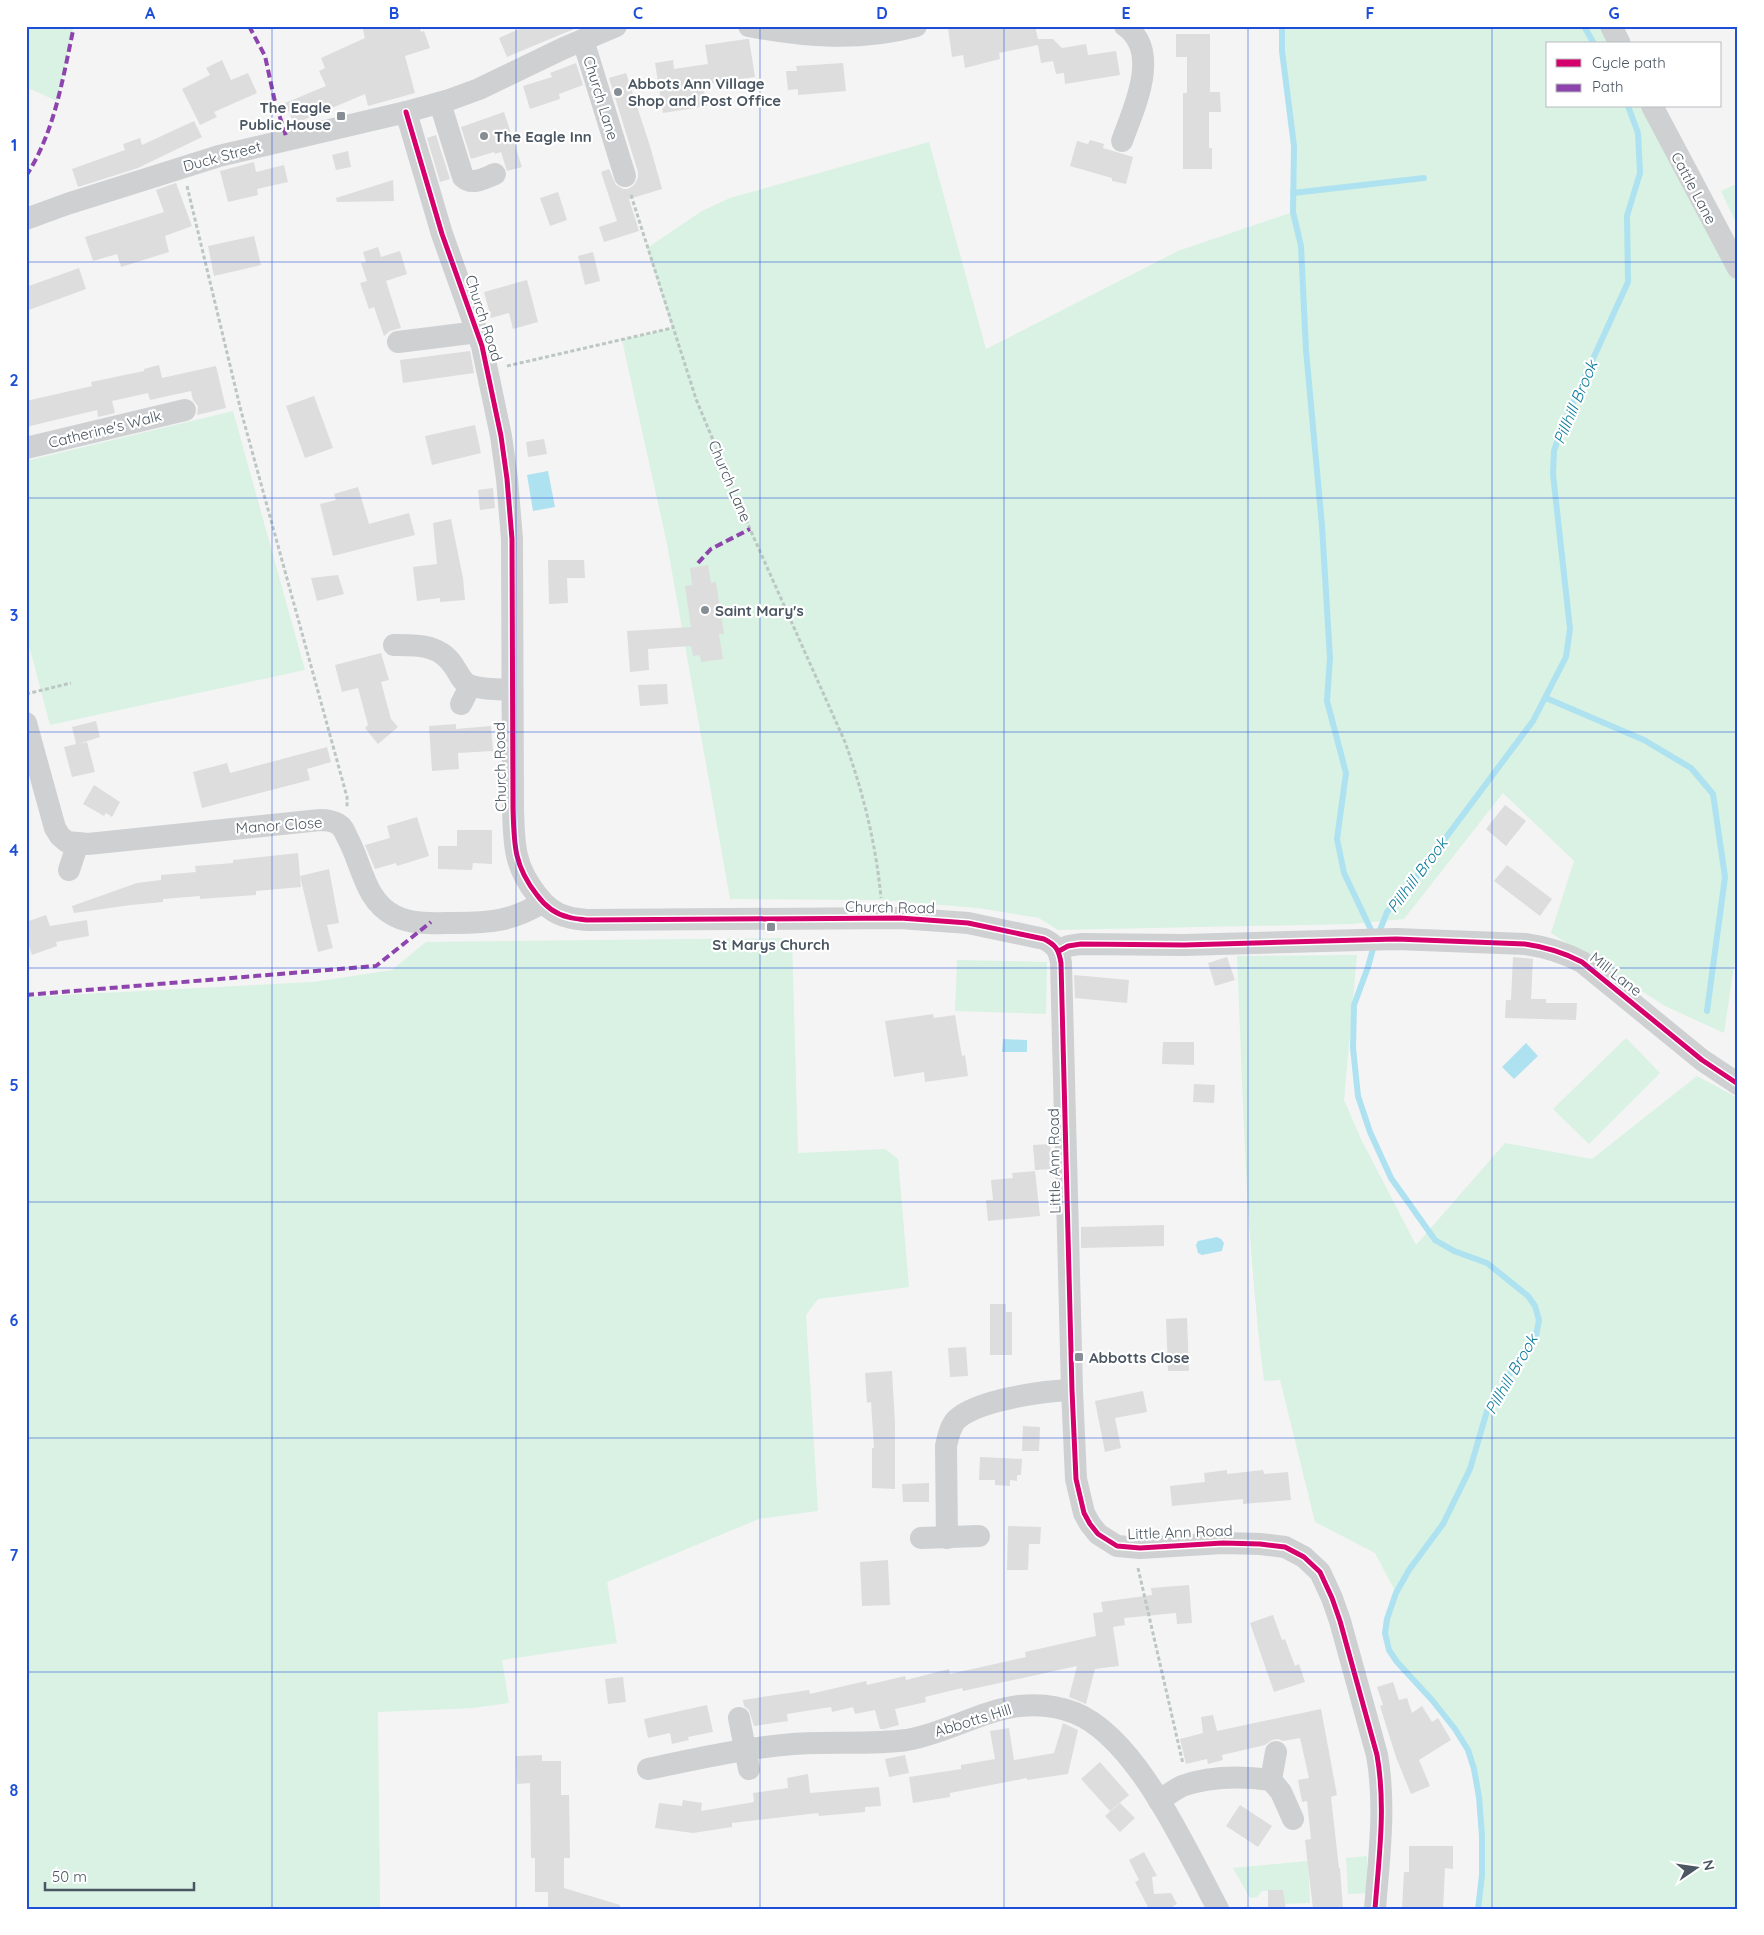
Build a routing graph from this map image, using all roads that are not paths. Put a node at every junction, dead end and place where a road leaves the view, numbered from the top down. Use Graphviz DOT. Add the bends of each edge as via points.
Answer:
graph roads {
  1 [pos="616,26"];
  2 [pos="749,26"];
  3 [pos="916,26"];
  4 [pos="1125,26"];
  5 [pos="1611,26"];
  6 [pos="583,40"];
  7 [pos="1619,42"];
  8 [pos="440,103"];
  9 [pos="1653,108"];
  10 [pos="406,112"];
  11 [pos="1122,141"];
  12 [pos="495,174"];
  13 [pos="625,176"];
  14 [pos="26,219"];
  15 [pos="1738,268"];
  16 [pos="478,332"];
  17 [pos="398,342"];
  18 [pos="185,410"];
  19 [pos="26,448"];
  20 [pos="394,645"];
  21 [pos="512,690"];
  22 [pos="26,723"];
  23 [pos="78,843"];
  24 [pos="69,870"];
  25 [pos="542,902"];
  26 [pos="1059,950"];
  27 [pos="1738,1084"];
  28 [pos="1072,1390"];
  29 [pos="979,1536"];
  30 [pos="921,1538"];
  31 [pos="947,1538"];
  32 [pos="739,1718"];
  33 [pos="1276,1752"];
  34 [pos="747,1759"];
  35 [pos="648,1769"];
  36 [pos="1271,1780"];
  37 [pos="1159,1801"];
  38 [pos="1293,1819"];
  39 [pos="1218,1909"];
  40 [pos="1375,1909"];
  1 -- 6 [label="street, Duck Street"];
  2 -- 3 [label="street" via="839,37 881,34"];
  4 -- 11 [label="street" via="1135,37 1144,61 1139,91"];
  5 -- 7 [label="street"];
  6 -- 8 [label="street, Duck Street" via="479,89"];
  6 -- 13 [label="street, Church Lane"];
  8 -- 10 [label="street, Duck Street"];
  8 -- 12 [label="street" via="463,177 472,182"];
  9 -- 15 [label="street, Cattle Lane"];
  10 -- 14 [label="street, Duck Street" via="182,166"];
  10 -- 16 [label="street, Church Road" via="442,234"];
  16 -- 17 [label="street"];
  16 -- 21 [label="street, Church Road" via="501,436 511,511"];
  18 -- 19 [label="street, Catherine's Walk"];
  20 -- 21 [label="street" via="421,646 443,652 463,682 466,695"];
  21 -- 25 [label="street, Church Road" via="516,857 522,873"];
  22 -- 23 [label="street, Manor Close" via="55,828 67,842"];
  23 -- 24 [label="street"];
  23 -- 25 [label="street, Manor Close" via="320,820 342,828 372,894 385,910 402,919 458,923 501,920 523,914"];
  25 -- 26 [label="street, Church Road" via="568,917 587,920 881,918 968,923 1044,939"];
  26 -- 27 [label="street, Mill Lane" via="1081,944 1184,945 1396,939 1525,944 1547,948 1568,954 1596,972 1702,1060"];
  26 -- 28 [label="street, Little Ann Road" via="1062,963"];
  28 -- 31 [label="street" via="1026,1394 966,1413 955,1421 946,1446"];
  28 -- 40 [label="street, Little Ann Road" via="1076,1479 1084,1513 1106,1541 1134,1548 1232,1543 1272,1545 1304,1556 1325,1580 1340,1621 1380,1773 1382,1820"];
  29 -- 31 [label="street"];
  30 -- 31 [label="street"];
  32 -- 34 [label="street"];
  33 -- 36 [label="street"];
  34 -- 35 [label="street, Abbotts Hill"];
  34 -- 37 [label="street, Abbotts Hill" via="795,1744 860,1744 909,1739 1002,1709 1032,1705 1054,1707 1076,1713 1100,1728 1127,1754"];
  36 -- 37 [label="street" via="1247,1777 1214,1779 1180,1787"];
  36 -- 38 [label="street" via="1281,1792"];
  37 -- 39 [label="street, Abbotts Hill"];
}
